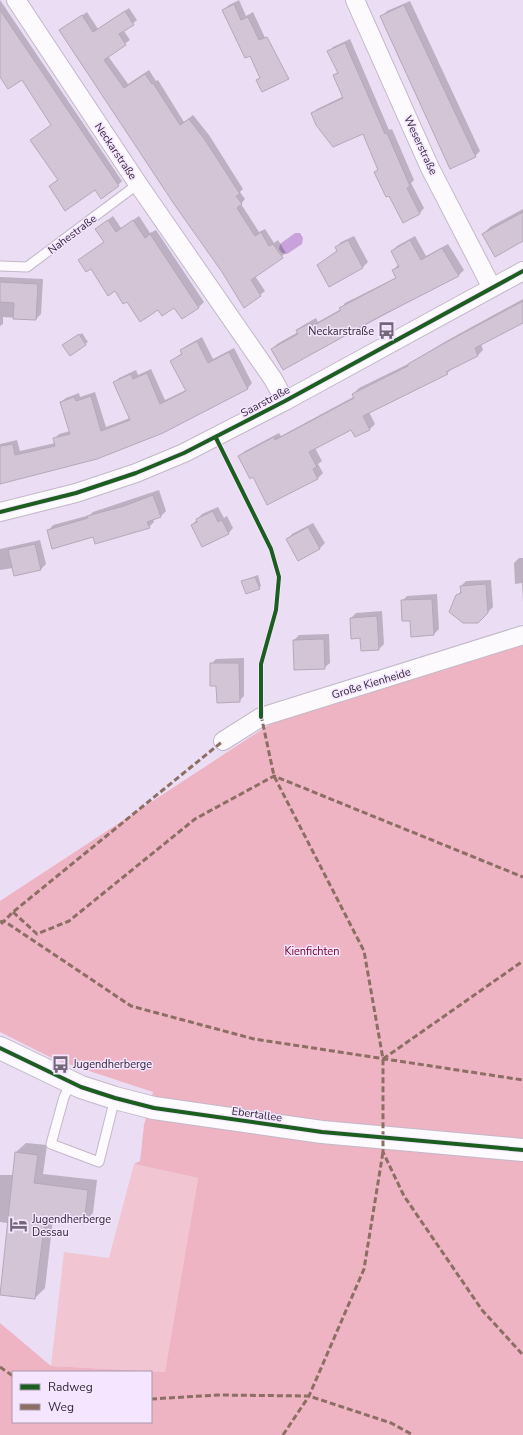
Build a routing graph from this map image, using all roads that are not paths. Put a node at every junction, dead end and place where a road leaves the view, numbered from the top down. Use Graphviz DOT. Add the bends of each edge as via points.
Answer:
graph roads {
  1 [pos="16,0"];
  2 [pos="355,0"];
  3 [pos="138,184"];
  4 [pos="0,266"];
  5 [pos="523,271"];
  6 [pos="492,288"];
  7 [pos="285,401"];
  8 [pos="0,512"];
  9 [pos="523,635"];
  10 [pos="223,741"];
  11 [pos="0,1048"];
  12 [pos="71,1083"];
  13 [pos="115,1098"];
  14 [pos="523,1150"];
  1 -- 3 [label="street, Neckarstraße"];
  2 -- 6 [label="street, Weserstraße" via="430,168"];
  3 -- 4 [label="lane, Nahestraße" via="27,267"];
  3 -- 7 [label="street, Neckarstraße" via="273,379"];
  5 -- 6 [label="street, Saarstraße"];
  6 -- 7 [label="street, Saarstraße"];
  7 -- 8 [label="street, Saarstraße" via="209,441 143,471 76,493"];
  9 -- 10 [label="street, Große Kienheide" via="261,717"];
  11 -- 12 [label="street, Ebertallee"];
  12 -- 13 [label="street, Ebertallee"];
  12 -- 13 [label="lane" via="64,1097 51,1144 98,1162"];
  13 -- 14 [label="street, Ebertallee" via="160,1109 264,1124"];
}
